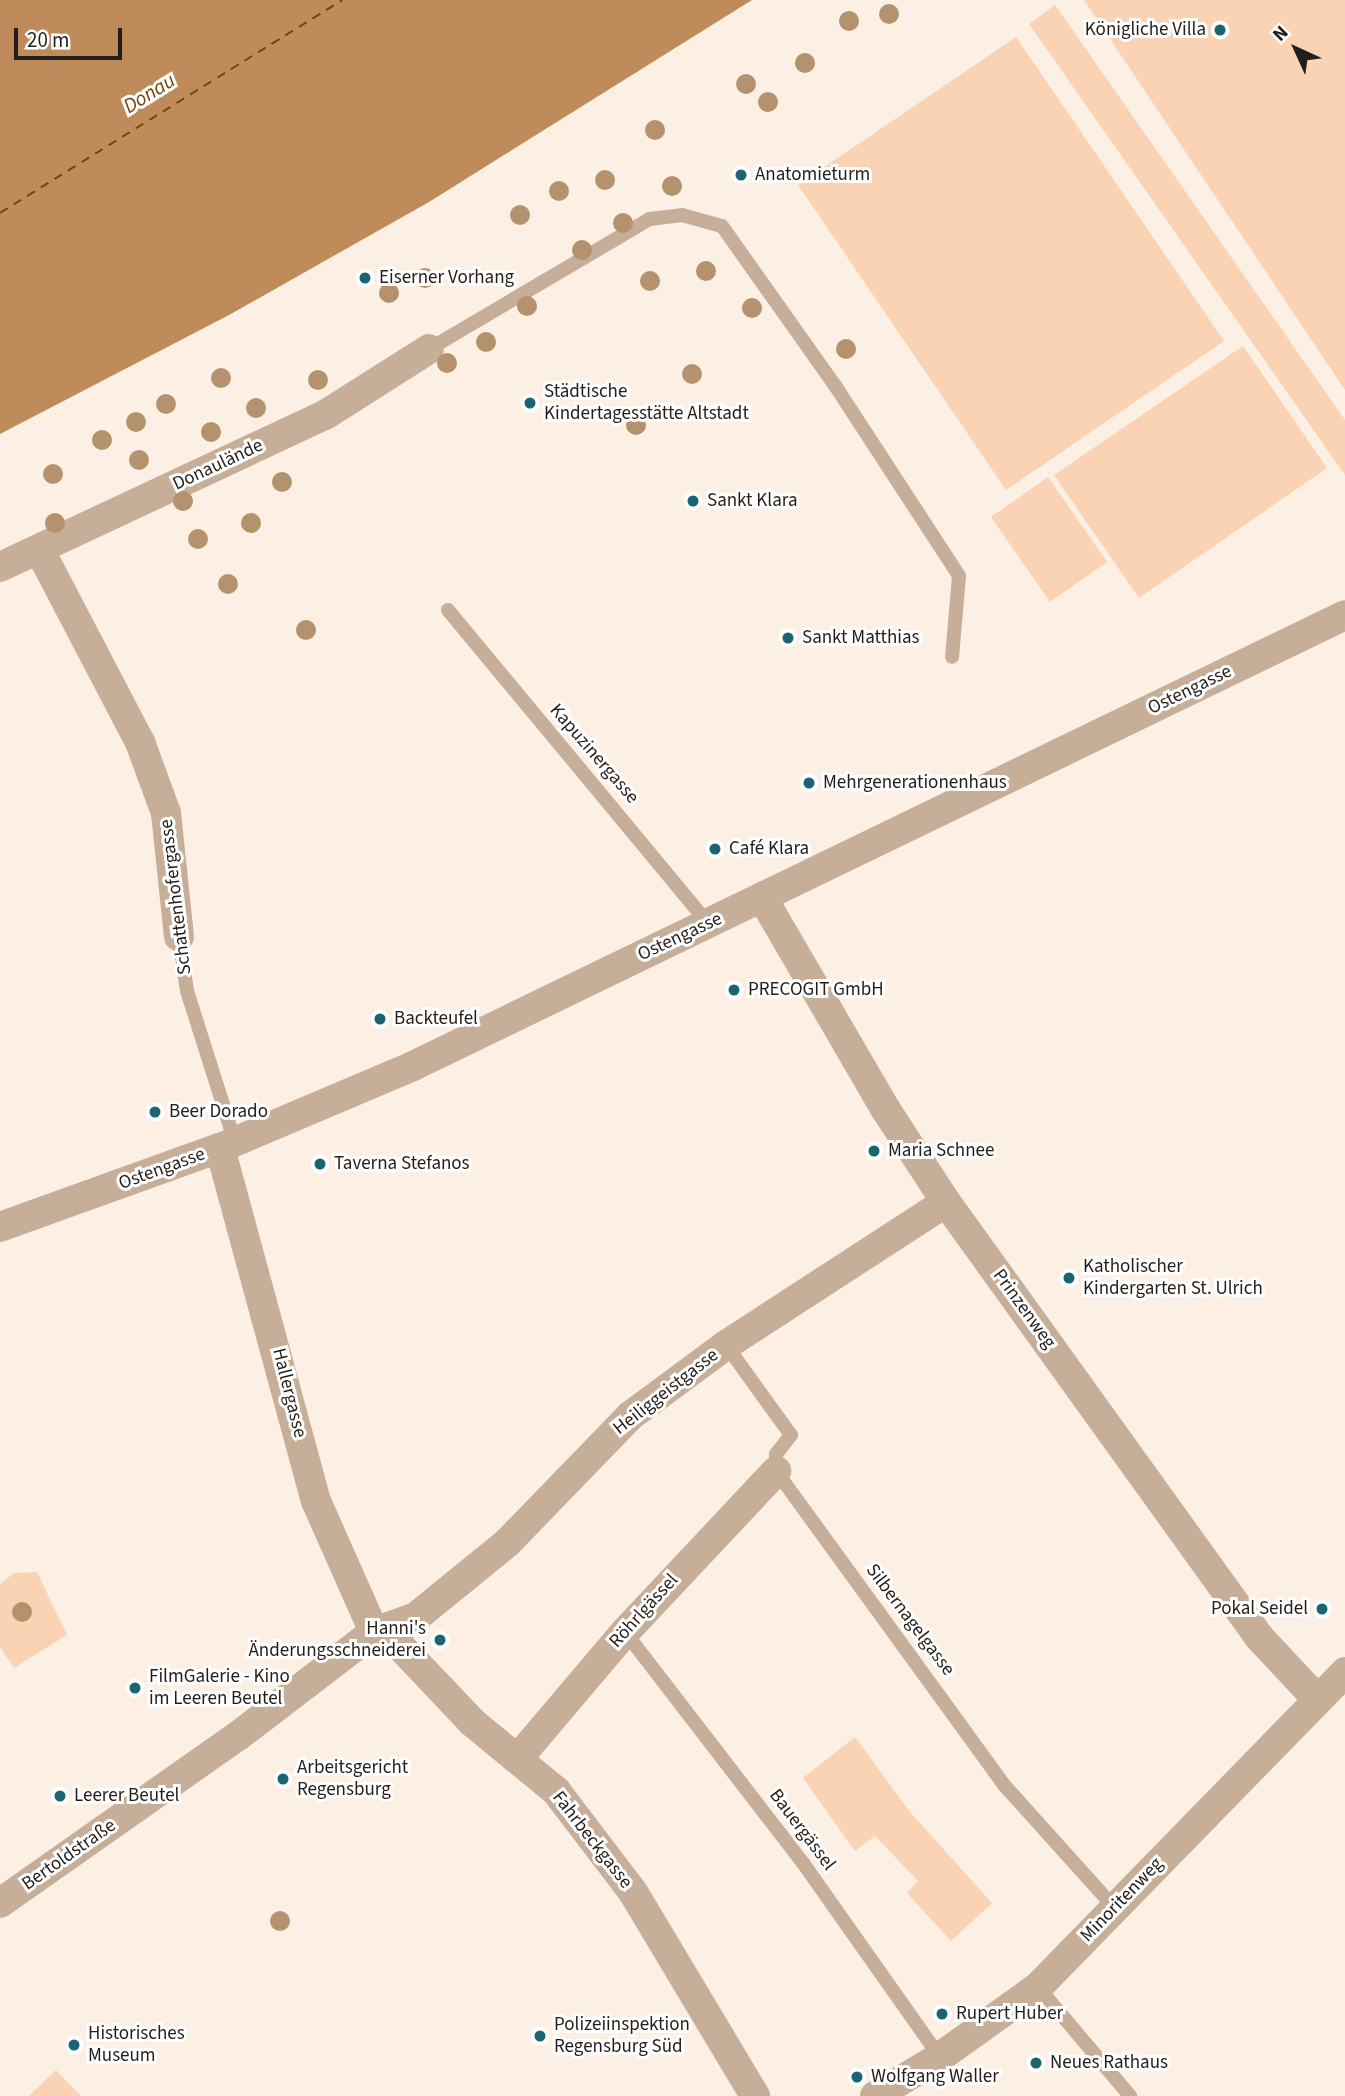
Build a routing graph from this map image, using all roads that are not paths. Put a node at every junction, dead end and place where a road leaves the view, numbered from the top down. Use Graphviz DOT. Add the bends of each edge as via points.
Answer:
graph roads {
  1 [pos="429,349"];
  2 [pos="39,549"];
  3 [pos="0,567"];
  4 [pos="449,610"];
  5 [pos="1345,615"];
  6 [pos="952,657"];
  7 [pos="762,897"];
  8 [pos="709,924"];
  9 [pos="180,936"];
  10 [pos="228,1145"];
  11 [pos="946,1202"];
  12 [pos="0,1227"];
  13 [pos="726,1345"];
  14 [pos="776,1472"];
  15 [pos="374,1632"];
  16 [pos="625,1632"];
  17 [pos="1345,1672"];
  18 [pos="1318,1700"];
  19 [pos="519,1757"];
  20 [pos="2,1896"];
  21 [pos="1114,1907"];
  22 [pos="1038,1987"];
  23 [pos="940,2057"];
  24 [pos="755,2096"];
  25 [pos="874,2096"];
  26 [pos="1130,2096"];
  1 -- 2 [label="street, Donaulände" via="325,415"];
  1 -- 6 [label="lane" via="650,219 682,215 722,226 836,387 958,576"];
  2 -- 3 [label="street, Donaulände"];
  2 -- 9 [label="street, Schattenhofergasse" via="140,742 166,813"];
  4 -- 8 [label="lane, Kapuzinergasse"];
  5 -- 7 [label="street, Ostengasse"];
  7 -- 8 [label="street, Ostengasse"];
  7 -- 11 [label="street, Prinzenweg" via="886,1110"];
  8 -- 10 [label="street, Ostengasse" via="413,1066"];
  9 -- 10 [label="lane, Schattenhofergasse" via="187,991"];
  10 -- 12 [label="street, Ostengasse"];
  10 -- 15 [label="street, Hallergasse" via="316,1501"];
  11 -- 13 [label="street, Heiliggeistgasse"];
  11 -- 18 [label="street, Prinzenweg" via="1259,1637"];
  13 -- 14 [label="lane" via="791,1435 776,1454"];
  13 -- 15 [label="street, Heiliggeistgasse" via="630,1416 507,1543 415,1617"];
  14 -- 16 [label="street, Röhrlgässel"];
  14 -- 21 [label="lane, Silbernagelgasse" via="992,1769"];
  15 -- 19 [label="street, Fahrbeckgasse" via="400,1646 472,1721"];
  15 -- 20 [label="street, Bertoldstraße" via="238,1735"];
  16 -- 19 [label="street, Röhrlgässel"];
  16 -- 23 [label="lane, Bauergässel" via="803,1863"];
  17 -- 18 [label="street, Minoritenweg"];
  18 -- 21 [label="street, Minoritenweg"];
  19 -- 24 [label="street, Fahrbeckgasse" via="556,1791 633,1892"];
  21 -- 22 [label="street, Minoritenweg"];
  22 -- 23 [label="street, Minoritenweg"];
  22 -- 26 [label="lane"];
  23 -- 25 [label="street, Minoritenweg"];
}
